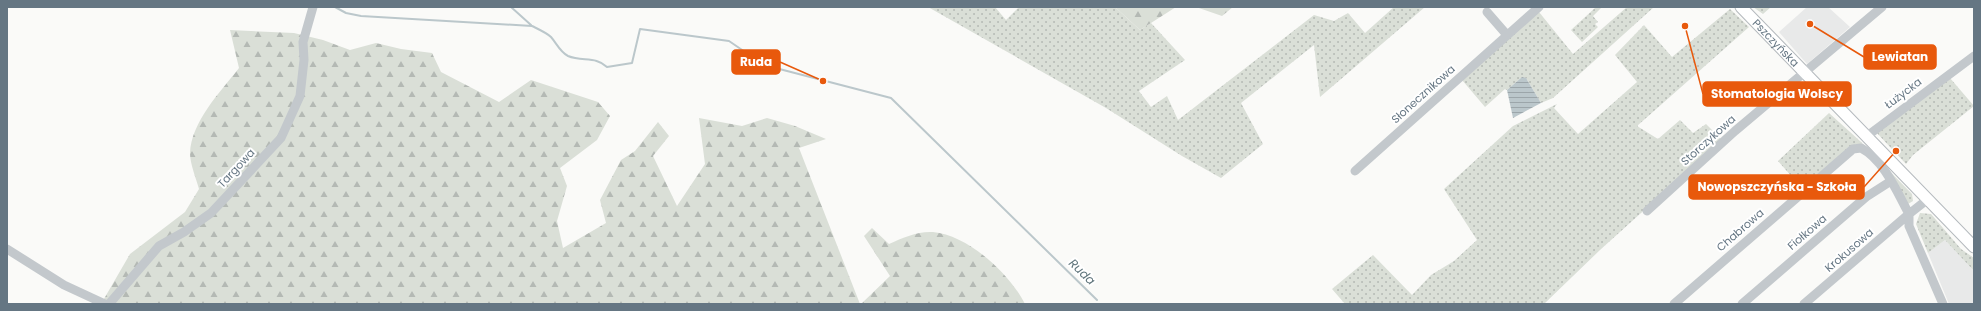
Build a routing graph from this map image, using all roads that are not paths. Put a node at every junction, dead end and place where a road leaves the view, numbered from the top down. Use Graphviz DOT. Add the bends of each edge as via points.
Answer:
graph roads {
  1 [pos="313,7"];
  2 [pos="1539,7"];
  3 [pos="1741,7"];
  4 [pos="1882,7"];
  5 [pos="1486,12"];
  6 [pos="1507,35"];
  7 [pos="1974,56"];
  8 [pos="1804,72"];
  9 [pos="1867,136"];
  10 [pos="1354,170"];
  11 [pos="1890,181"];
  12 [pos="1928,199"];
  13 [pos="1647,211"];
  14 [pos="1909,214"];
  15 [pos="1974,246"];
  16 [pos="7,249"];
  17 [pos="1940,302"];
  18 [pos="105,304"];
  19 [pos="109,304"];
  20 [pos="1674,304"];
  21 [pos="1742,304"];
  22 [pos="1804,304"];
  1 -- 19 [label="street, Targowa" via="303,42 300,96 280,138 210,213 159,246"];
  2 -- 6 [label="street, Słonecznikowa"];
  3 -- 8 [label="main road, Pszczyńska"];
  4 -- 8 [label="street, Storczykowa"];
  5 -- 6 [label="street"];
  6 -- 10 [label="street, Słonecznikowa"];
  7 -- 9 [label="street, Łużycka"];
  8 -- 9 [label="main road, Pszczyńska"];
  8 -- 13 [label="street, Storczykowa"];
  9 -- 12 [label="main road, Pszczyńska"];
  11 -- 14 [label="street"];
  11 -- 20 [label="street, Chabrowa" via="1874,158 1860,148 1853,149"];
  11 -- 21 [label="street, Fiołkowa" via="1866,197"];
  12 -- 14 [label="street"];
  12 -- 15 [label="main road, Pszczyńska"];
  14 -- 17 [label="street" via="1910,230"];
  14 -- 22 [label="street, Krokusowa"];
  16 -- 18 [label="street" via="64,285"];
}
